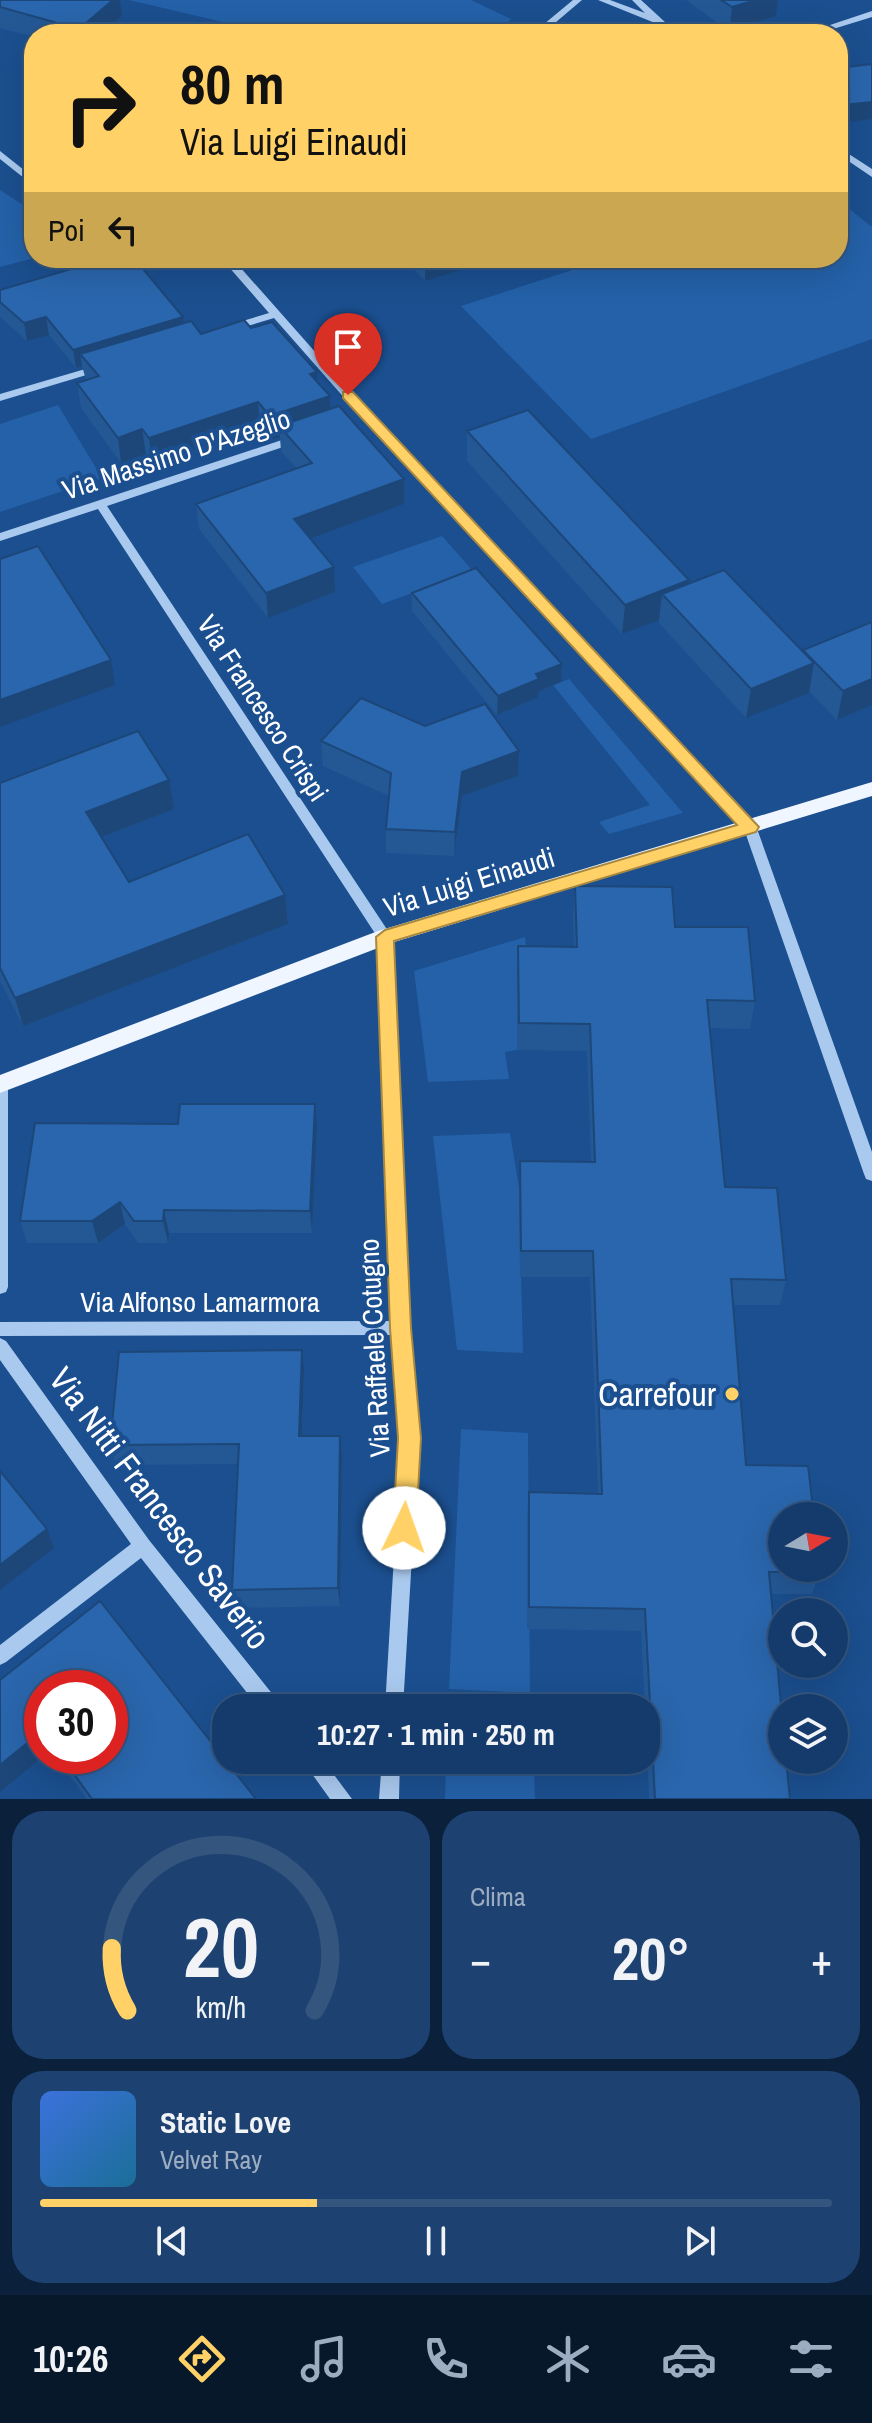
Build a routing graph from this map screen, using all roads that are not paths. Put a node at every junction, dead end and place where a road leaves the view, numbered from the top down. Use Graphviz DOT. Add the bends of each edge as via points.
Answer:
graph roads {
  1 [pos="578,0"];
  2 [pos="602,0"];
  3 [pos="636,0"];
  4 [pos="872,14"];
  5 [pos="655,20"];
  6 [pos="549,24"];
  7 [pos="660,24"];
  8 [pos="840,24"];
  9 [pos="0,154"];
  10 [pos="848,157"];
  11 [pos="24,174"];
  12 [pos="872,174"];
  13 [pos="235,268"];
  14 [pos="276,314"];
  15 [pos="217,332"];
  16 [pos="114,364"];
  17 [pos="0,398"];
  18 [pos="366,416"];
  19 [pos="351,421"];
  20 [pos="307,436"];
  21 [pos="101,505"];
  22 [pos="0,537"];
  23 [pos="872,789"];
  24 [pos="750,827"];
  25 [pos="385,937"];
  26 [pos="0,1083"];
  27 [pos="872,1174"];
  28 [pos="0,1287"];
  29 [pos="401,1328"];
  30 [pos="0,1329"];
  31 [pos="0,1346"];
  32 [pos="143,1546"];
  33 [pos="0,1656"];
  34 [pos="260,1694"];
  35 [pos="395,1694"];
  36 [pos="322,1774"];
  37 [pos="390,1774"];
  38 [pos="342,1799"];
  39 [pos="389,1799"];
  1 -- 6 [label="street"];
  2 -- 5 [label="street"];
  3 -- 5 [label="street"];
  4 -- 8 [label="street"];
  5 -- 7 [label="street"];
  9 -- 11 [label="street"];
  10 -- 12 [label="street"];
  13 -- 14 [label="street"];
  14 -- 15 [label="street"];
  14 -- 18 [label="street"];
  16 -- 17 [label="street"];
  18 -- 19 [label="street"];
  18 -- 24 [label="street"];
  20 -- 21 [label="street, Via Massimo D'Azeglio"];
  21 -- 22 [label="street, Via Massimo D'Azeglio"];
  21 -- 25 [label="street, Via Francesco Crispi"];
  23 -- 24 [label="main road, Via Luigi Einaudi"];
  24 -- 25 [label="main road, Via Luigi Einaudi"];
  24 -- 27 [label="street"];
  25 -- 26 [label="main road, Via Luigi Einaudi"];
  25 -- 29 [label="street, Via Raffaele Cotugno"];
  26 -- 28 [label="street"];
  29 -- 30 [label="street, Via Alfonso Lamarmora"];
  29 -- 35 [label="street, Via Raffaele Cotugno" via="410,1438"];
  31 -- 32 [label="street, Via Nitti Francesco Saverio"];
  32 -- 33 [label="street"];
  32 -- 34 [label="street, Via Nitti Francesco Saverio"];
  36 -- 38 [label="street"];
  37 -- 39 [label="street"];
}
